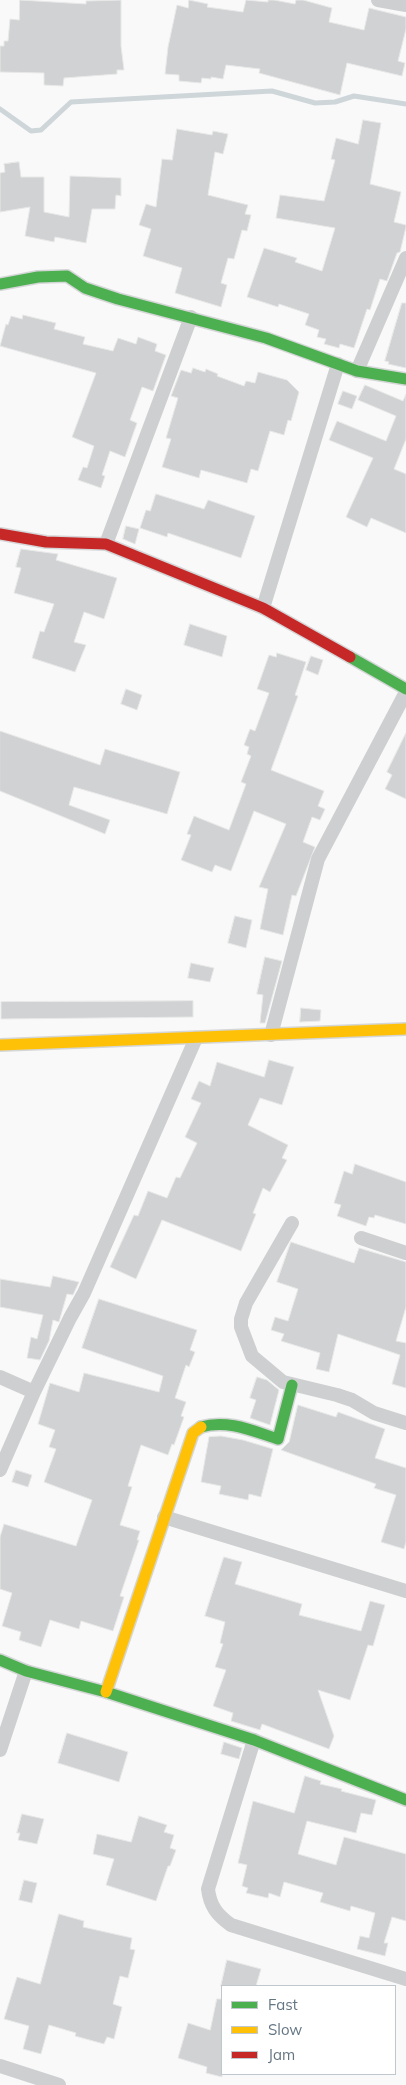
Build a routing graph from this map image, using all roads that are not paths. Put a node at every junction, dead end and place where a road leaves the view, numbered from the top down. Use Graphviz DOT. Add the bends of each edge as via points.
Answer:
graph roads {
  1 [pos="378,0"];
  2 [pos="406,5"];
  3 [pos="406,258"];
  4 [pos="0,284"];
  5 [pos="191,317"];
  6 [pos="338,364"];
  7 [pos="357,371"];
  8 [pos="406,379"];
  9 [pos="0,534"];
  10 [pos="106,544"];
  11 [pos="263,608"];
  12 [pos="406,691"];
  13 [pos="406,1029"];
  14 [pos="271,1036"];
  15 [pos="196,1038"];
  16 [pos="0,1045"];
  17 [pos="292,1223"];
  18 [pos="361,1238"];
  19 [pos="406,1253"];
  20 [pos="0,1377"];
  21 [pos="292,1385"];
  22 [pos="34,1392"];
  23 [pos="406,1423"];
  24 [pos="0,1470"];
  25 [pos="164,1518"];
  26 [pos="406,1591"];
  27 [pos="0,1660"];
  28 [pos="26,1671"];
  29 [pos="106,1692"];
  30 [pos="254,1740"];
  31 [pos="0,1750"];
  32 [pos="406,1800"];
  33 [pos="406,1979"];
  34 [pos="0,2066"];
  35 [pos="59,2085"];
  1 -- 2 [label="street"];
  3 -- 7 [label="street"];
  4 -- 5 [label="street" via="67,276 85,288"];
  5 -- 6 [label="street" via="266,338"];
  5 -- 10 [label="street"];
  6 -- 7 [label="street"];
  6 -- 11 [label="street"];
  7 -- 8 [label="street"];
  9 -- 10 [label="street" via="46,542"];
  10 -- 11 [label="street"];
  11 -- 12 [label="street"];
  12 -- 14 [label="street" via="318,859"];
  13 -- 14 [label="street"];
  14 -- 15 [label="street"];
  15 -- 16 [label="street"];
  15 -- 22 [label="street" via="84,1293"];
  17 -- 21 [label="street" via="246,1303 241,1327 252,1356 283,1382"];
  18 -- 19 [label="street"];
  20 -- 22 [label="street"];
  21 -- 23 [label="street" via="352,1400 379,1416"];
  21 -- 25 [label="street" via="278,1439 209,1423 193,1432"];
  22 -- 24 [label="street"];
  25 -- 26 [label="street"];
  25 -- 29 [label="street"];
  27 -- 28 [label="street"];
  28 -- 29 [label="street"];
  28 -- 31 [label="street"];
  29 -- 30 [label="street"];
  30 -- 32 [label="street"];
  30 -- 33 [label="street" via="208,1888 213,1908 231,1925"];
  34 -- 35 [label="street"];
}
